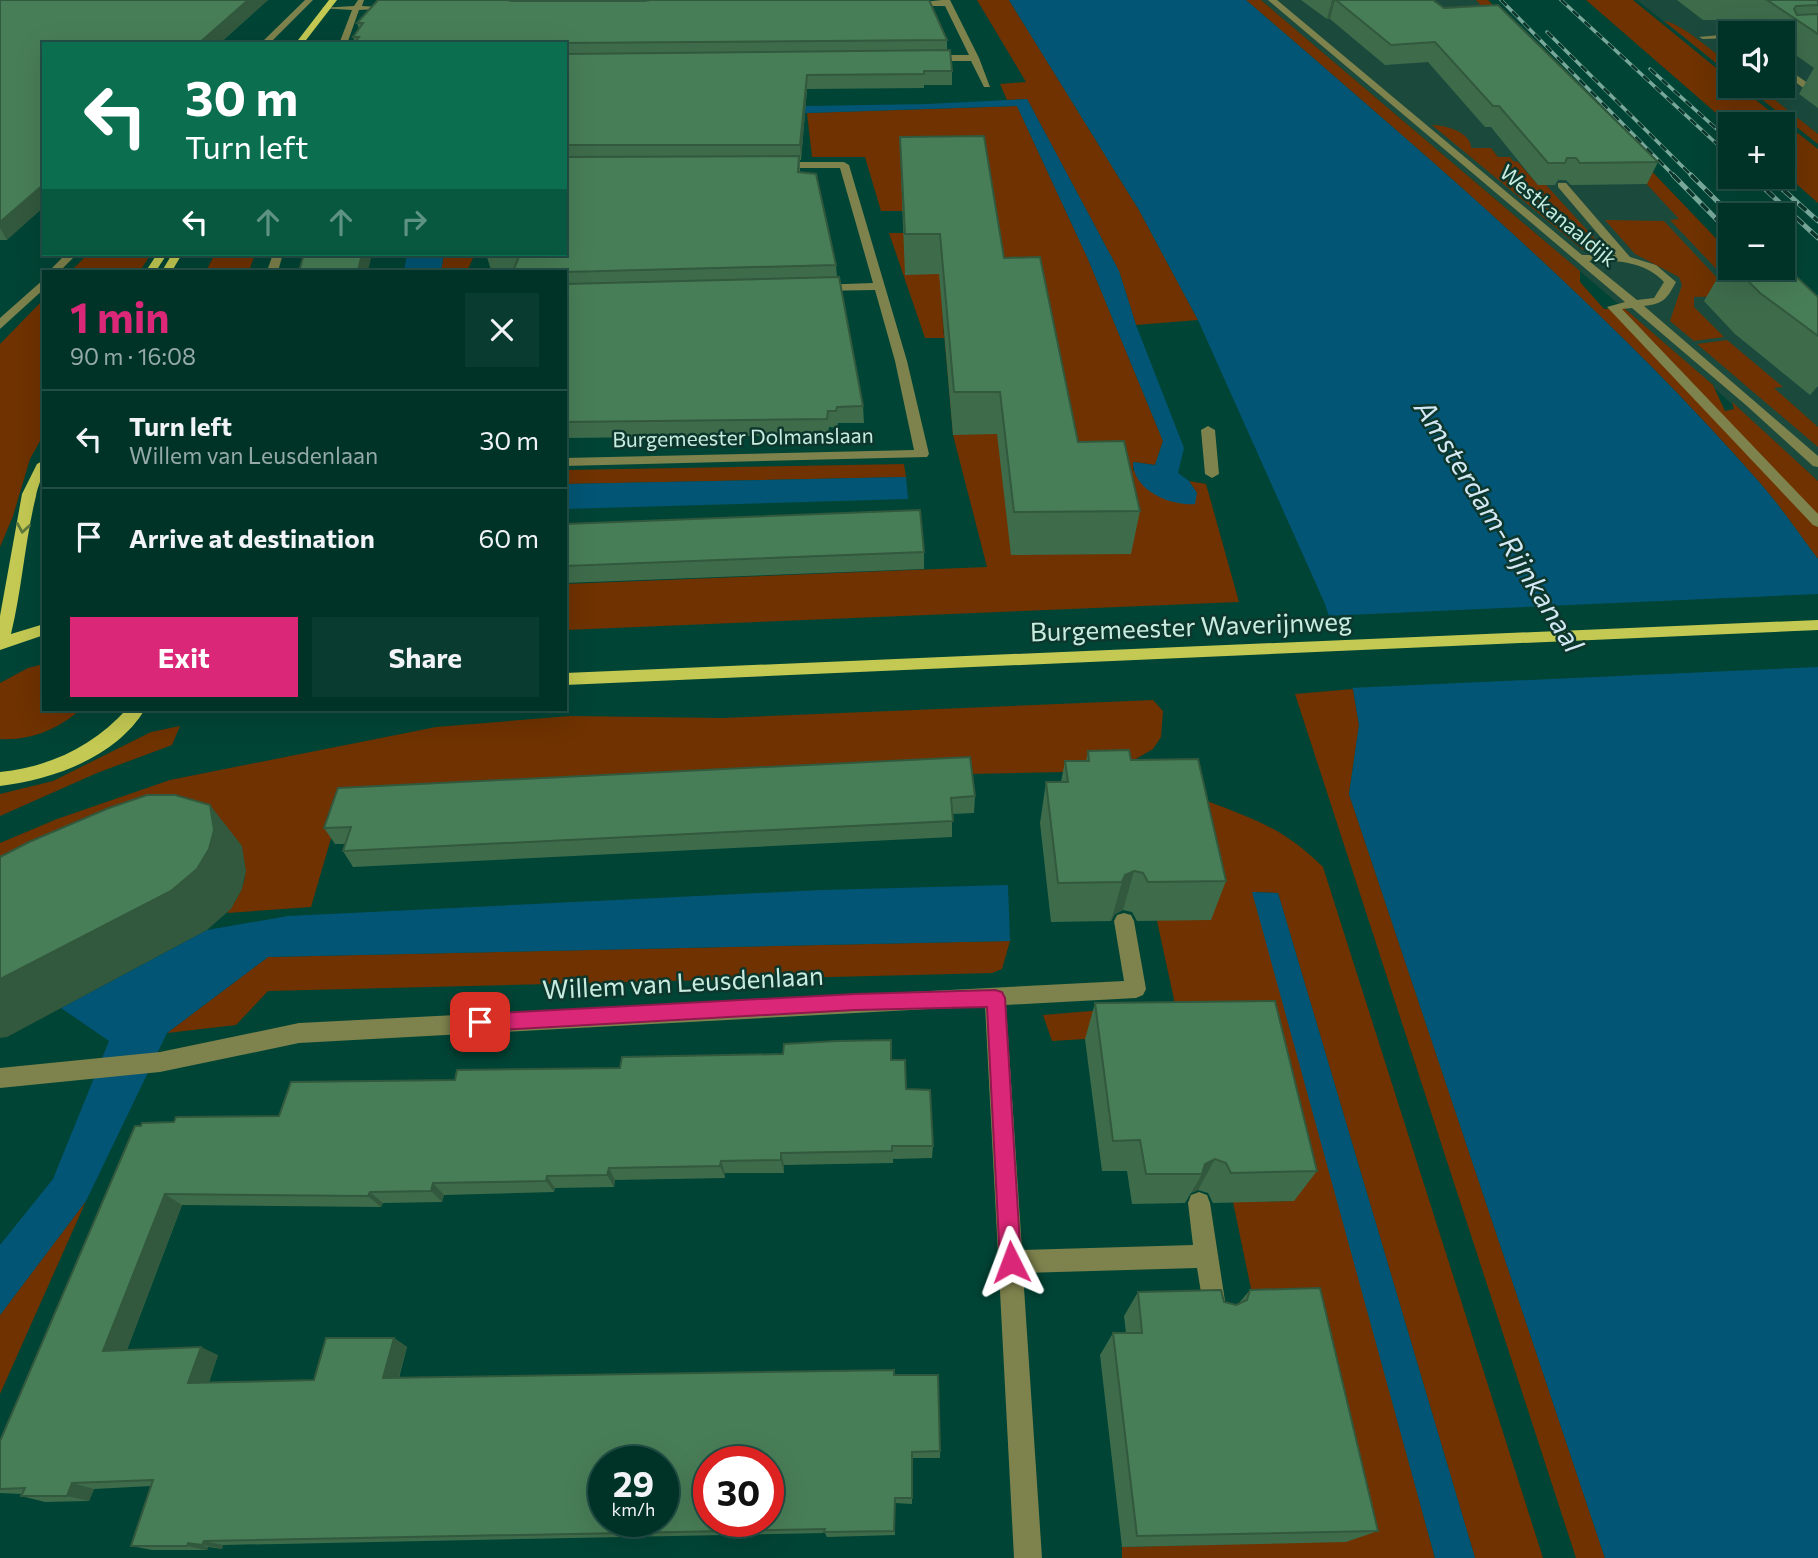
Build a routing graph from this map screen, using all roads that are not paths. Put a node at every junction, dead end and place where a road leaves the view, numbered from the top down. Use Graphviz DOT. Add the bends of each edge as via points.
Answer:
graph roads {
  1 [pos="309,0"];
  2 [pos="332,0"];
  3 [pos="363,0"];
  4 [pos="1272,0"];
  5 [pos="947,2"];
  6 [pos="894,4"];
  7 [pos="324,8"];
  8 [pos="408,8"];
  9 [pos="356,9"];
  10 [pos="1718,36"];
  11 [pos="1703,37"];
  12 [pos="266,42"];
  13 [pos="300,42"];
  14 [pos="344,42"];
  15 [pos="921,58"];
  16 [pos="975,58"];
  17 [pos="1795,78"];
  18 [pos="987,85"];
  19 [pos="1816,93"];
  20 [pos="766,165"];
  21 [pos="1562,185"];
  22 [pos="70,256"];
  23 [pos="1579,258"];
  24 [pos="1627,260"];
  25 [pos="55,270"];
  26 [pos="42,284"];
  27 [pos="880,286"];
  28 [pos="798,288"];
  29 [pos="1635,305"];
  30 [pos="0,325"];
  31 [pos="1208,430"];
  32 [pos="567,462"];
  33 [pos="1818,463"];
  34 [pos="42,468"];
  35 [pos="1212,474"];
  36 [pos="1818,522"];
  37 [pos="1818,625"];
  38 [pos="42,630"];
  39 [pos="1,644"];
  40 [pos="567,679"];
  41 [pos="135,711"];
  42 [pos="0,779"];
  43 [pos="1124,921"];
  44 [pos="995,998"];
  45 [pos="0,1078"];
  46 [pos="1199,1203"];
  47 [pos="1206,1256"];
  48 [pos="1011,1262"];
  49 [pos="1215,1314"];
  50 [pos="1028,1558"];
  1 -- 12 [label="street"];
  2 -- 7 [label="main road"];
  3 -- 9 [label="street"];
  4 -- 23 [label="street, Westkanaaldijk"];
  5 -- 6 [label="street"];
  5 -- 16 [label="street"];
  7 -- 9 [label="street"];
  7 -- 13 [label="main road"];
  8 -- 9 [label="street"];
  9 -- 14 [label="street"];
  10 -- 11 [label="street"];
  15 -- 16 [label="street"];
  16 -- 18 [label="street"];
  17 -- 19 [label="street"];
  20 -- 27 [label="street" via="844,165"];
  21 -- 24 [label="street"];
  22 -- 25 [label="street"];
  23 -- 24 [label="street"];
  23 -- 29 [label="street, Westkanaaldijk"];
  24 -- 29 [label="street" via="1654,269 1670,282 1657,301"];
  26 -- 30 [label="street"];
  27 -- 28 [label="street"];
  27 -- 32 [label="street, Burgemeester Dolmanslaan" via="922,454"];
  29 -- 33 [label="street, Westkanaaldijk"];
  29 -- 36 [label="street" via="1614,307"];
  31 -- 35 [label="street"];
  34 -- 39 [label="main road, one-way" via="29,494"];
  37 -- 40 [label="main road, Burgemeester Waverijnweg"];
  38 -- 39 [label="main road"];
  41 -- 42 [label="main road" via="93,748 55,767"];
  43 -- 44 [label="street, Willem van Leusdenlaan" via="1136,989"];
  44 -- 45 [label="street, Willem van Leusdenlaan" via="299,1032 160,1062"];
  44 -- 48 [label="street"];
  46 -- 47 [label="street"];
  47 -- 48 [label="street"];
  47 -- 49 [label="street"];
  48 -- 50 [label="street"];
}
